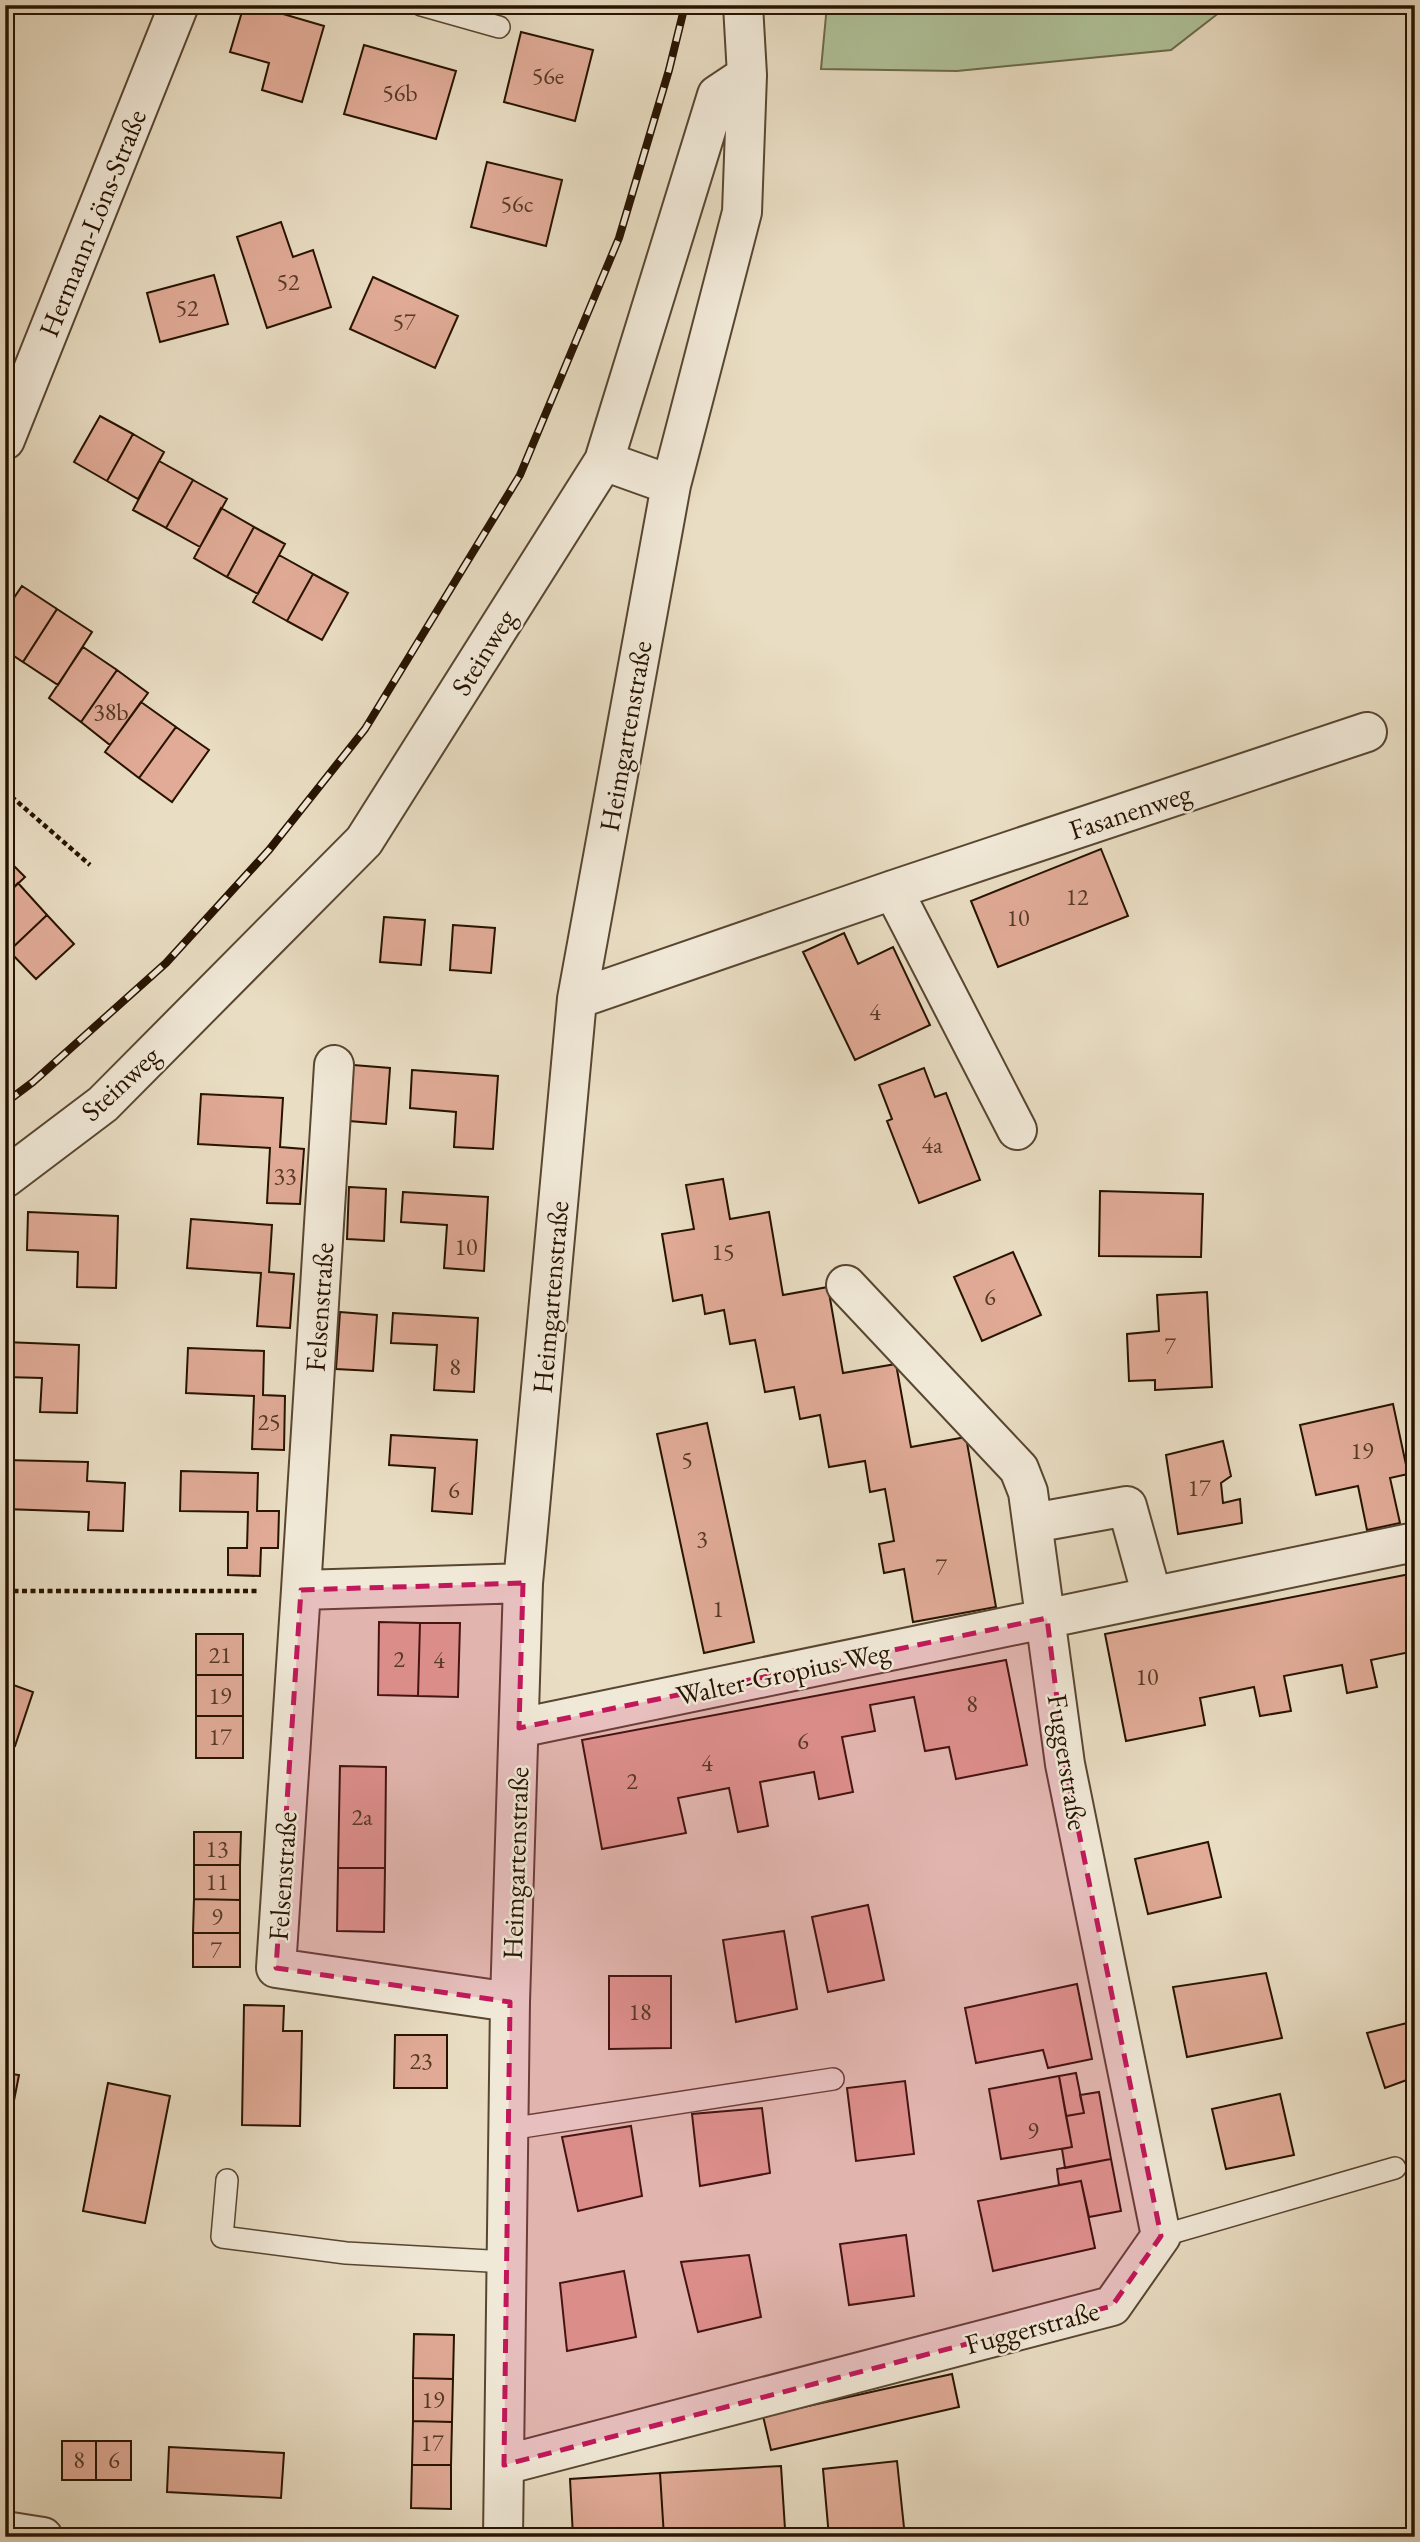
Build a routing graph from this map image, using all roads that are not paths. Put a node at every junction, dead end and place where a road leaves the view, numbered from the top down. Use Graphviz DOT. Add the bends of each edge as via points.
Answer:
graph roads {
  1 [pos="179,5"];
  2 [pos="421,5"];
  3 [pos="743,5"];
  4 [pos="499,27"];
  5 [pos="747,75"];
  6 [pos="5,440"];
  7 [pos="604,461"];
  8 [pos="671,485"];
  9 [pos="1367,732"];
  10 [pos="893,890"];
  11 [pos="578,999"];
  12 [pos="334,1065"];
  13 [pos="1017,1130"];
  14 [pos="5,1178"];
  15 [pos="846,1284"];
  16 [pos="1033,1522"];
  17 [pos="1415,1542"];
  18 [pos="523,1583"];
  19 [pos="301,1590"];
  20 [pos="1152,1596"];
  21 [pos="1047,1618"];
  22 [pos="519,1728"];
  23 [pos="510,2002"];
  24 [pos="833,2079"];
  25 [pos="509,2129"];
  26 [pos="1395,2168"];
  27 [pos="227,2180"];
  28 [pos="1161,2236"];
  29 [pos="507,2262"];
  30 [pos="504,2465"];
  31 [pos="5,2531"];
  32 [pos="43,2537"];
  33 [pos="503,2537"];
  1 -- 6 [label="street, Hermann-Löns-Straße"];
  2 -- 4 [label="lane"];
  3 -- 5 [label="street"];
  5 -- 7 [label="street, Steinweg" via="717,95"];
  5 -- 8 [label="street, Heimgartenstraße" via="742,212"];
  7 -- 8 [label="street"];
  7 -- 14 [label="street, Steinweg" via="364,841 103,1104"];
  8 -- 11 [label="street, Heimgartenstraße"];
  9 -- 10 [label="street, Fasanenweg"];
  10 -- 11 [label="street, Fasanenweg"];
  10 -- 13 [label="street"];
  11 -- 18 [label="street, Heimgartenstraße"];
  12 -- 19 [label="street, Felsenstraße"];
  15 -- 16 [label="street" via="1019,1469"];
  16 -- 20 [label="street" via="1127,1506"];
  16 -- 21 [label="street"];
  17 -- 20 [label="street, Walter-Gropius-Weg"];
  18 -- 19 [label="street"];
  18 -- 22 [label="street, Heimgartenstraße"];
  19 -- 23 [label="street, Felsenstraße" via="276,1968"];
  20 -- 21 [label="street, Walter-Gropius-Weg"];
  21 -- 22 [label="street, Walter-Gropius-Weg"];
  21 -- 28 [label="street, Fuggerstraße" via="1065,1764"];
  22 -- 23 [label="street, Heimgartenstraße"];
  23 -- 25 [label="street, Heimgartenstraße"];
  24 -- 25 [label="lane"];
  25 -- 29 [label="street, Heimgartenstraße"];
  26 -- 28 [label="lane"];
  27 -- 29 [label="lane" via="222,2237 346,2253"];
  28 -- 30 [label="street, Fuggerstraße" via="1112,2306"];
  29 -- 30 [label="street, Heimgartenstraße"];
  30 -- 33 [label="street, Heimgartenstraße"];
  31 -- 32 [label="street"];
}
